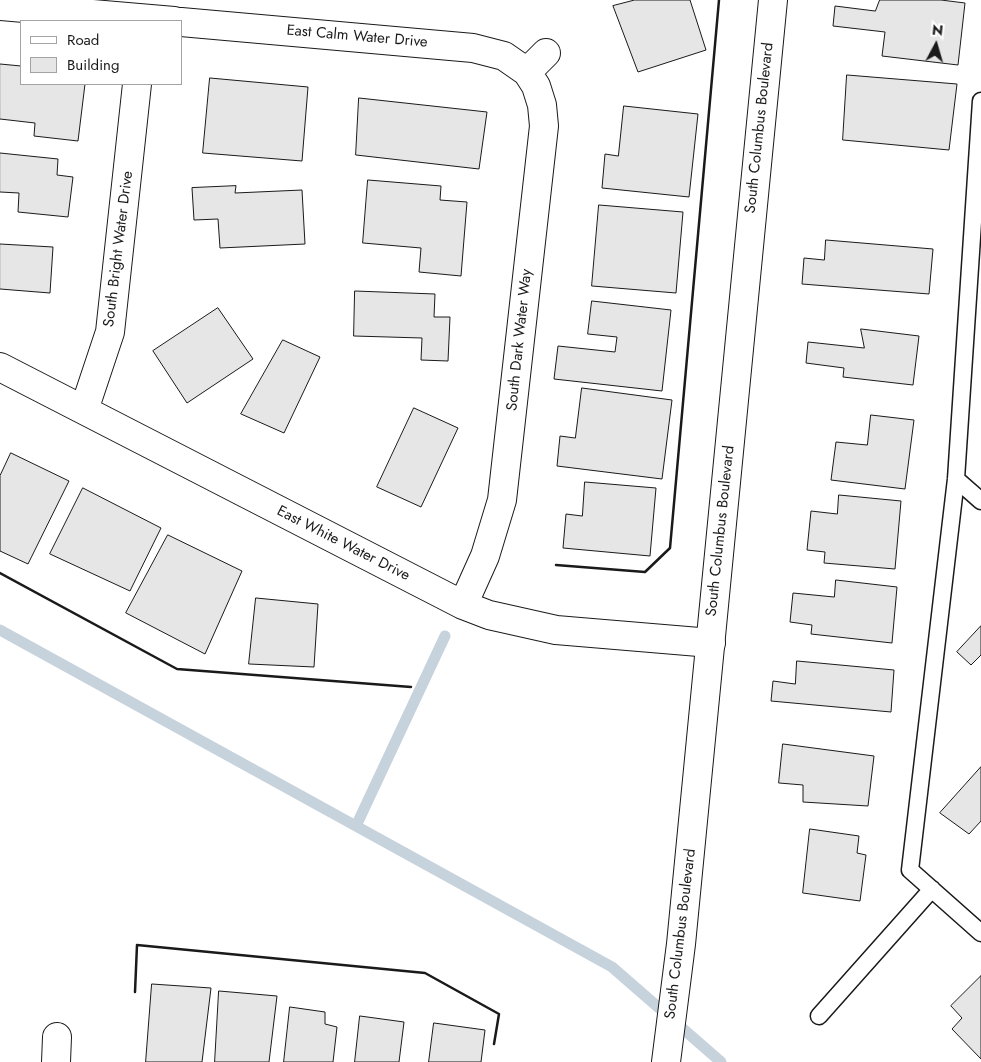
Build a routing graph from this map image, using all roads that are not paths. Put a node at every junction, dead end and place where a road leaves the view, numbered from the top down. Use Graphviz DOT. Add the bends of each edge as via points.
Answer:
graph roads {
  1 [pos="773,0"];
  2 [pos="0,6"];
  3 [pos="145,20"];
  4 [pos="182,22"];
  5 [pos="546,53"];
  6 [pos="527,72"];
  7 [pos="138,85"];
  8 [pos="981,101"];
  9 [pos="0,367"];
  10 [pos="84,410"];
  11 [pos="956,479"];
  12 [pos="981,501"];
  13 [pos="463,605"];
  14 [pos="711,643"];
  15 [pos="932,889"];
  16 [pos="981,933"];
  17 [pos="819,1016"];
  18 [pos="666,1054"];
  1 -- 14 [label="street, South Columbus Boulevard"];
  2 -- 3 [label="street"];
  4 -- 6 [label="street, East Calm Water Drive" via="473,48 504,56"];
  5 -- 6 [label="street"];
  6 -- 13 [label="street, South Dark Water Way" via="542,105 544,126 502,500 485,556"];
  7 -- 10 [label="street, South Bright Water Drive" via="110,332"];
  8 -- 11 [label="lane"];
  9 -- 10 [label="street, East White Water Drive"];
  10 -- 13 [label="street, East White Water Drive"];
  11 -- 12 [label="lane"];
  11 -- 15 [label="lane" via="910,870"];
  13 -- 14 [label="street, East White Water Drive" via="489,615 556,630"];
  14 -- 18 [label="street, South Columbus Boulevard" via="681,944"];
  15 -- 16 [label="lane"];
  15 -- 17 [label="lane"];
}
